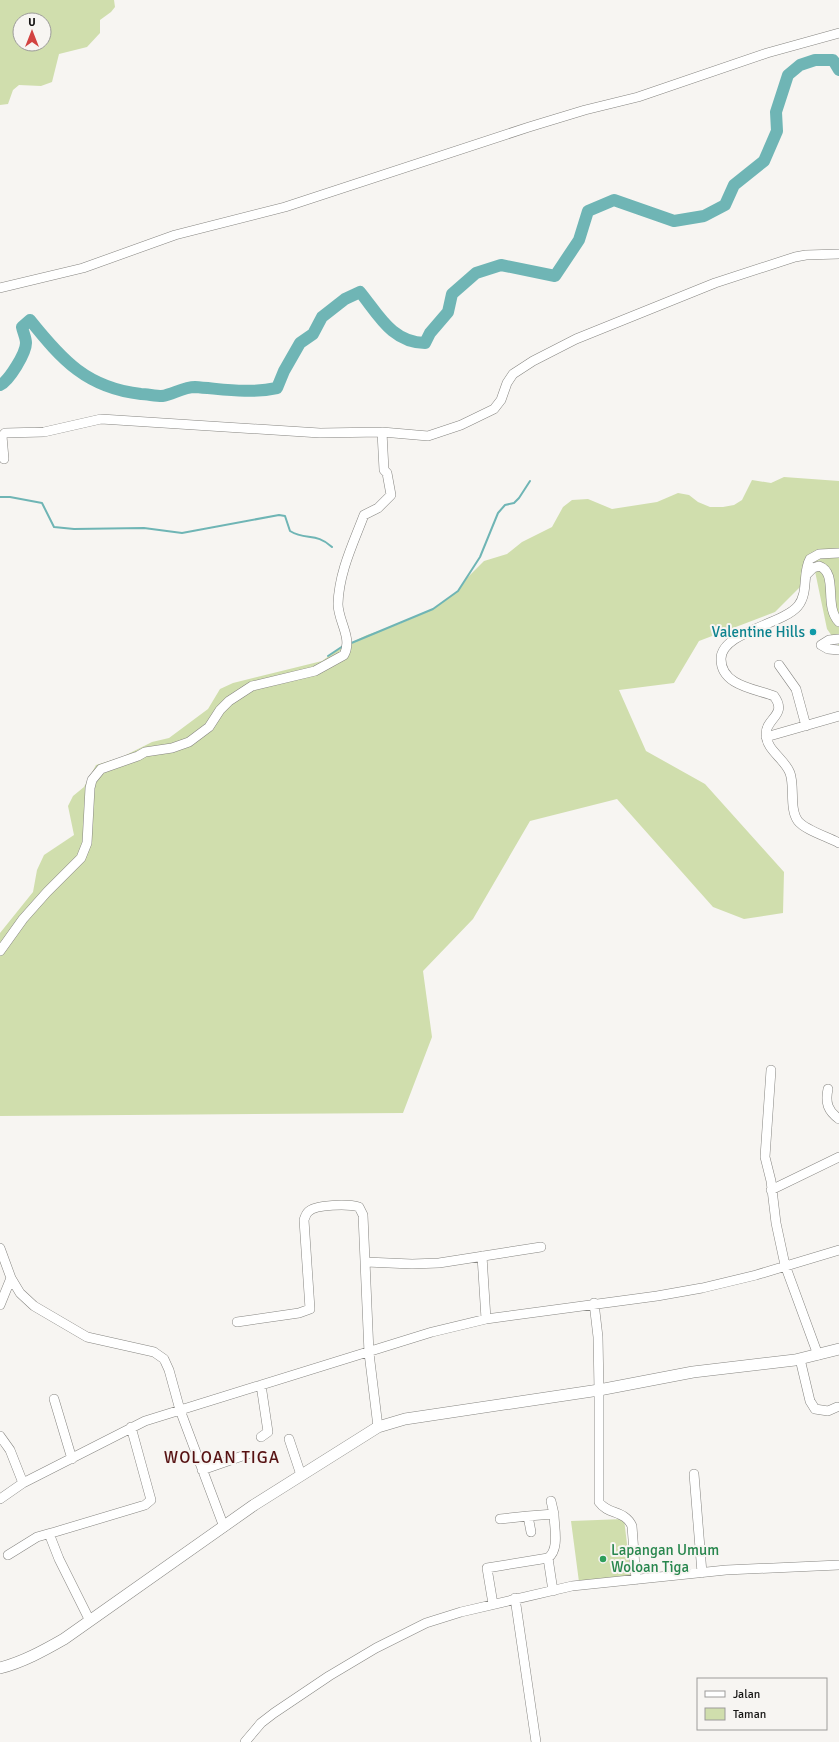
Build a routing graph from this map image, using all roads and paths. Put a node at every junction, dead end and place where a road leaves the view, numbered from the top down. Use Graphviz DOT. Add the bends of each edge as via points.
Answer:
graph roads {
  1 [pos="839,33"];
  2 [pos="839,254"];
  3 [pos="0,288"];
  4 [pos="382,432"];
  5 [pos="4,459"];
  6 [pos="839,553"];
  7 [pos="806,575"];
  8 [pos="839,622"];
  9 [pos="839,639"];
  10 [pos="839,650"];
  11 [pos="778,665"];
  12 [pos="839,716"];
  13 [pos="806,726"];
  14 [pos="766,737"];
  15 [pos="839,843"];
  16 [pos="0,951"];
  17 [pos="771,1070"];
  18 [pos="828,1089"];
  19 [pos="839,1119"];
  20 [pos="839,1157"];
  21 [pos="771,1190"];
  22 [pos="541,1247"];
  23 [pos="0,1248"];
  24 [pos="839,1250"];
  25 [pos="482,1256"];
  26 [pos="366,1262"];
  27 [pos="785,1265"];
  28 [pos="11,1278"];
  29 [pos="594,1303"];
  30 [pos="0,1305"];
  31 [pos="486,1319"];
  32 [pos="237,1322"];
  33 [pos="839,1349"];
  34 [pos="369,1353"];
  35 [pos="818,1355"];
  36 [pos="800,1358"];
  37 [pos="261,1385"];
  38 [pos="599,1390"];
  39 [pos="54,1399"];
  40 [pos="837,1407"];
  41 [pos="180,1410"];
  42 [pos="131,1427"];
  43 [pos="378,1427"];
  44 [pos="0,1436"];
  45 [pos="260,1437"];
  46 [pos="289,1439"];
  47 [pos="248,1454"];
  48 [pos="72,1459"];
  49 [pos="202,1470"];
  50 [pos="694,1474"];
  51 [pos="301,1475"];
  52 [pos="23,1483"];
  53 [pos="0,1499"];
  54 [pos="551,1501"];
  55 [pos="554,1514"];
  56 [pos="528,1516"];
  57 [pos="500,1520"];
  58 [pos="224,1527"];
  59 [pos="531,1532"];
  60 [pos="51,1533"];
  61 [pos="8,1555"];
  62 [pos="548,1558"];
  63 [pos="839,1565"];
  64 [pos="702,1573"];
  65 [pos="636,1580"];
  66 [pos="553,1590"];
  67 [pos="515,1598"];
  68 [pos="493,1604"];
  69 [pos="90,1621"];
  70 [pos="0,1668"];
  71 [pos="245,1742"];
  72 [pos="536,1742"];
  1 -- 3 [label="street" via="767,53 638,97 528,127 285,207 175,235 70,272"];
  2 -- 4 [label="street" via="795,257 715,283 576,339 513,374 494,409 461,425 428,436"];
  4 -- 5 [label="street" via="320,433 101,419 44,432 5,433 2,436"];
  4 -- 16 [label="street" via="384,470 387,473 391,495 378,508 364,515 340,577 338,606 347,639 344,655 315,671 252,686 229,701 209,727 190,742 145,752 98,771 90,788 87,843 81,858 46,892"];
  6 -- 7 [label="street" via="819,554 810,559"];
  7 -- 8 [label="street" via="819,566 826,568 837,578 834,612"];
  7 -- 14 [label="street" via="803,596 793,611 728,643 722,653 724,671 734,683 774,696 778,701 778,711 769,725"];
  9 -- 10 [label="street" via="829,640 821,645"];
  11 -- 13 [label="street" via="796,689"];
  12 -- 13 [label="street"];
  13 -- 14 [label="street"];
  14 -- 15 [label="street" via="789,770 794,810 799,821 803,826"];
  17 -- 21 [label="street" via="765,1157"];
  18 -- 19 [label="street" via="827,1103 832,1114"];
  20 -- 21 [label="street"];
  21 -- 27 [label="street"];
  22 -- 25 [label="street"];
  23 -- 28 [label="street"];
  24 -- 27 [label="street"];
  25 -- 26 [label="street" via="439,1263"];
  25 -- 31 [label="street"];
  26 -- 32 [label="street" via="363,1215 359,1207 343,1204 311,1209 306,1213 304,1220 310,1309 299,1313"];
  26 -- 34 [label="street"];
  27 -- 29 [label="street" via="702,1288"];
  27 -- 35 [label="street"];
  28 -- 30 [label="street"];
  28 -- 41 [label="street" via="26,1300 87,1337 158,1354 164,1359 169,1370"];
  29 -- 31 [label="street"];
  29 -- 38 [label="street" via="598,1337"];
  31 -- 34 [label="street" via="432,1332"];
  33 -- 35 [label="main road"];
  34 -- 37 [label="street"];
  34 -- 43 [label="street"];
  35 -- 36 [label="main road"];
  36 -- 38 [label="main road" via="693,1372"];
  36 -- 40 [label="street" via="810,1401 816,1409 828,1411"];
  37 -- 41 [label="street"];
  37 -- 45 [label="street" via="268,1432"];
  38 -- 43 [label="main road" via="404,1419"];
  38 -- 65 [label="street" via="599,1502 604,1508 620,1513 632,1526"];
  39 -- 48 [label="street"];
  41 -- 42 [label="street"];
  41 -- 49 [label="street"];
  42 -- 48 [label="street"];
  42 -- 60 [label="street" via="151,1500 144,1505"];
  43 -- 51 [label="main road"];
  44 -- 52 [label="street" via="10,1450"];
  46 -- 51 [label="street"];
  47 -- 49 [label="street"];
  48 -- 52 [label="street"];
  49 -- 58 [label="street"];
  50 -- 64 [label="street"];
  51 -- 58 [label="main road"];
  52 -- 53 [label="street"];
  54 -- 55 [label="street"];
  55 -- 56 [label="street"];
  55 -- 62 [label="street" via="555,1548"];
  56 -- 57 [label="street"];
  56 -- 59 [label="street"];
  58 -- 69 [label="main road"];
  60 -- 61 [label="street" via="38,1537"];
  60 -- 69 [label="street" via="51,1540 59,1559"];
  62 -- 66 [label="street"];
  62 -- 68 [label="street" via="487,1568"];
  63 -- 64 [label="street"];
  64 -- 65 [label="street"];
  65 -- 66 [label="street"];
  66 -- 67 [label="street"];
  67 -- 68 [label="street"];
  67 -- 72 [label="street"];
  68 -- 71 [label="street" via="426,1623 376,1648 274,1713 261,1723"];
  69 -- 70 [label="main road" via="42,1652"];
}
